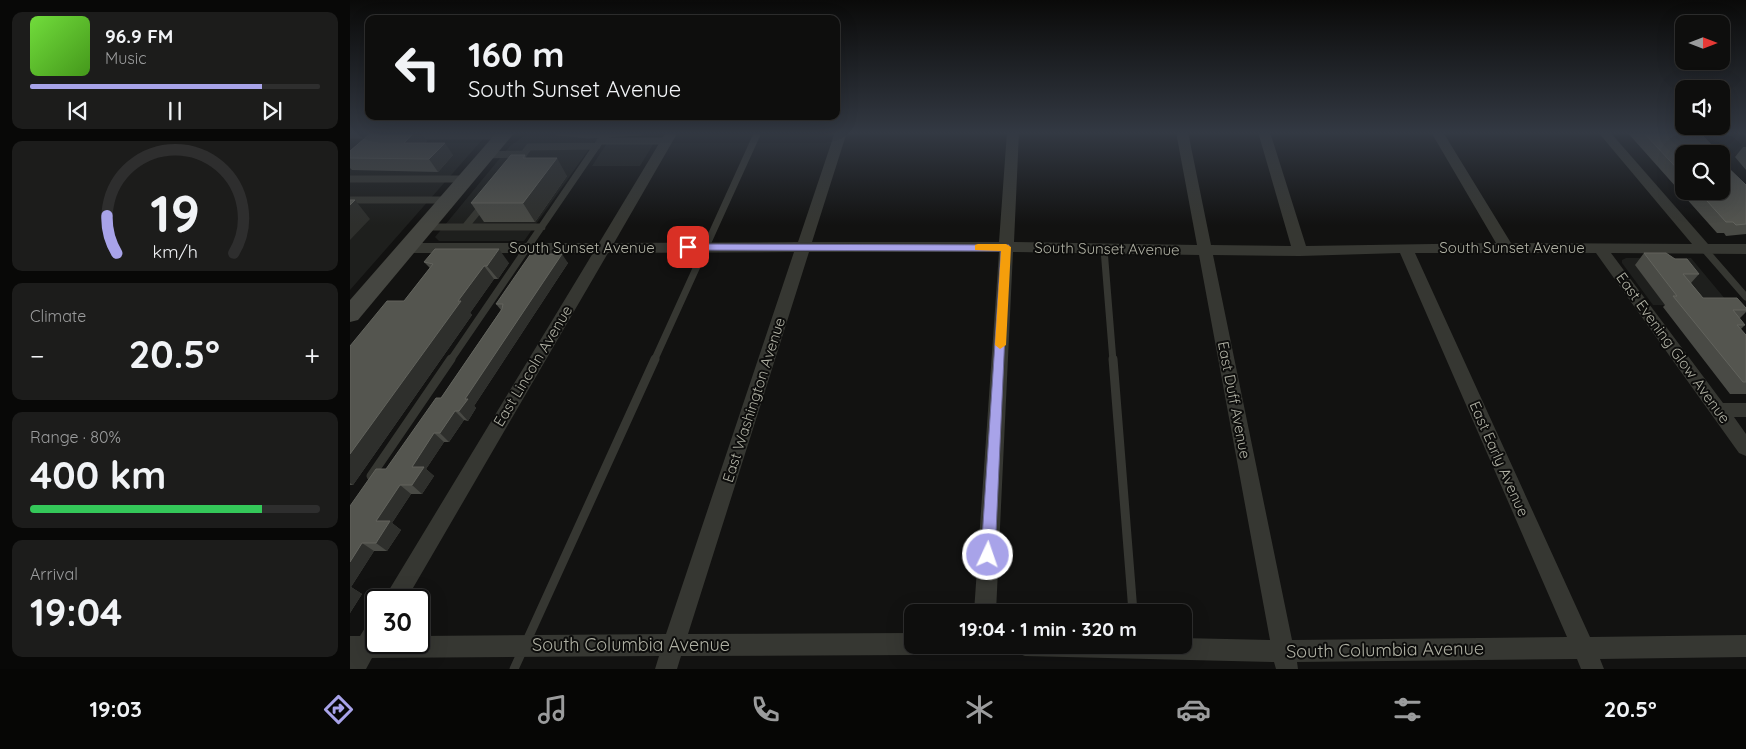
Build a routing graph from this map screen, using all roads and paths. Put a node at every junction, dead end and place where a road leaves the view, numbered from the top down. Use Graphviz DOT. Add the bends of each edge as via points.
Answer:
graph roads {
  1 [pos="479,163"];
  2 [pos="517,163"];
  3 [pos="585,163"];
  4 [pos="653,163"];
  5 [pos="744,163"];
  6 [pos="832,163"];
  7 [pos="1011,163"];
  8 [pos="1188,163"];
  9 [pos="1273,163"];
  10 [pos="1456,163"];
  11 [pos="1631,163"];
  12 [pos="512,169"];
  13 [pos="350,179"];
  14 [pos="466,179"];
  15 [pos="489,198"];
  16 [pos="350,200"];
  17 [pos="447,200"];
  18 [pos="425,227"];
  19 [pos="465,227"];
  20 [pos="542,227"];
  21 [pos="705,247"];
  22 [pos="804,247"];
  23 [pos="1006,247"];
  24 [pos="407,248"];
  25 [pos="528,248"];
  26 [pos="603,248"];
  27 [pos="1405,248"];
  28 [pos="1507,248"];
  29 [pos="1104,249"];
  30 [pos="1600,249"];
  31 [pos="1746,249"];
  32 [pos="1205,250"];
  33 [pos="1705,250"];
  34 [pos="1300,251"];
  35 [pos="1746,297"];
  36 [pos="350,314"];
  37 [pos="1718,410"];
  38 [pos="1746,410"];
  39 [pos="1746,448"];
  40 [pos="367,482"];
  41 [pos="401,589"];
  42 [pos="985,604"];
  43 [pos="1132,604"];
  44 [pos="364,642"];
  45 [pos="904,644"];
  46 [pos="674,645"];
  47 [pos="524,646"];
  48 [pos="1746,646"];
  49 [pos="1583,648"];
  50 [pos="1192,651"];
  51 [pos="1285,660"];
  52 [pos="354,669"];
  53 [pos="514,669"];
  54 [pos="666,669"];
  55 [pos="1593,669"];
  1 -- 14 [label="street"];
  2 -- 12 [label="lane"];
  3 -- 20 [label="lane"];
  4 -- 26 [label="street, East Lincoln Avenue"];
  5 -- 21 [label="lane"];
  6 -- 22 [label="street, East Washington Avenue"];
  7 -- 23 [label="street"];
  8 -- 32 [label="street, East Duff Avenue"];
  9 -- 34 [label="street"];
  10 -- 28 [label="street"];
  11 -- 33 [label="street"];
  13 -- 14 [label="lane"];
  14 -- 17 [label="street"];
  15 -- 19 [label="lane"];
  16 -- 17 [label="lane"];
  17 -- 18 [label="street"];
  18 -- 19 [label="lane"];
  18 -- 24 [label="street"];
  19 -- 20 [label="lane"];
  20 -- 25 [label="lane"];
  21 -- 22 [label="street, South Sunset Avenue"];
  21 -- 26 [label="street, South Sunset Avenue"];
  21 -- 47 [label="lane"];
  22 -- 23 [label="street, South Sunset Avenue"];
  22 -- 46 [label="street, East Washington Avenue"];
  23 -- 29 [label="street, South Sunset Avenue"];
  23 -- 42 [label="street"];
  24 -- 25 [label="street, South Sunset Avenue"];
  24 -- 36 [label="street"];
  25 -- 26 [label="street, South Sunset Avenue"];
  25 -- 40 [label="lane"];
  26 -- 41 [label="street, East Lincoln Avenue"];
  27 -- 28 [label="street, South Sunset Avenue"];
  27 -- 34 [label="street, South Sunset Avenue"];
  27 -- 49 [label="street, East Early Avenue"];
  28 -- 30 [label="street, South Sunset Avenue"];
  29 -- 32 [label="street, South Sunset Avenue"];
  29 -- 43 [label="lane"];
  30 -- 33 [label="street, South Sunset Avenue"];
  30 -- 37 [label="street, East Evening Glow Avenue"];
  31 -- 33 [label="street, South Sunset Avenue"];
  32 -- 34 [label="street, South Sunset Avenue"];
  32 -- 51 [label="street, East Duff Avenue"];
  33 -- 35 [label="lane"];
  37 -- 38 [label="street"];
  37 -- 39 [label="street, East Evening Glow Avenue"];
  44 -- 47 [label="street, South Columbia Avenue"];
  44 -- 52 [label="street"];
  45 -- 46 [label="street, South Columbia Avenue"];
  46 -- 47 [label="street, South Columbia Avenue"];
  46 -- 54 [label="street, East Washington Avenue"];
  47 -- 53 [label="lane"];
  48 -- 49 [label="street, South Columbia Avenue"];
  49 -- 51 [label="street, South Columbia Avenue"];
  49 -- 55 [label="street, East Early Avenue"];
  50 -- 51 [label="street, South Columbia Avenue"];
}
